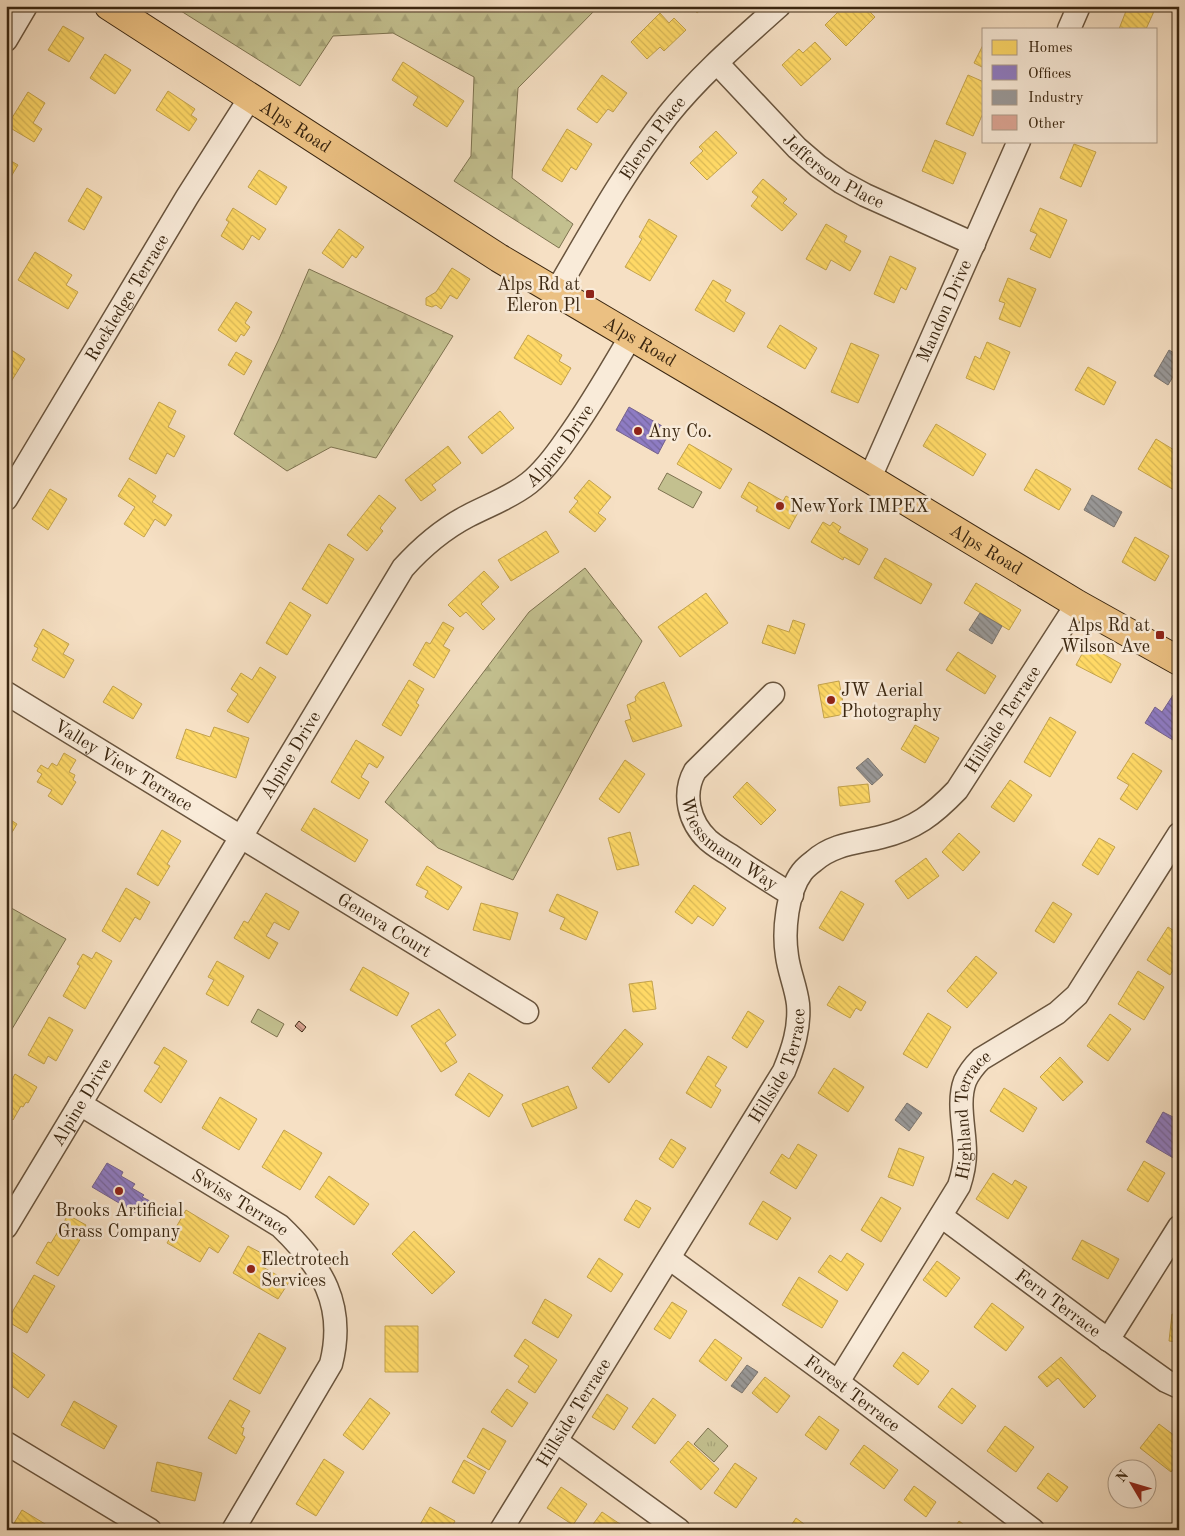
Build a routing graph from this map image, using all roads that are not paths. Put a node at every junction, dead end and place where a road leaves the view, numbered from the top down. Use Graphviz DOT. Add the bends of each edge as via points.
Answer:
graph roads {
  1 [pos="26,6"];
  2 [pos="109,6"];
  3 [pos="779,6"];
  4 [pos="1079,6"];
  5 [pos="1069,28"];
  6 [pos="6,40"];
  7 [pos="717,63"];
  8 [pos="250,98"];
  9 [pos="1019,142"];
  10 [pos="974,244"];
  11 [pos="556,292"];
  12 [pos="631,336"];
  13 [pos="869,480"];
  14 [pos="6,499"];
  15 [pos="1077,604"];
  16 [pos="1179,661"];
  17 [pos="6,693"];
  18 [pos="773,694"];
  19 [pos="1179,834"];
  20 [pos="241,837"];
  21 [pos="792,895"];
  22 [pos="527,1012"];
  23 [pos="80,1104"];
  24 [pos="941,1216"];
  25 [pos="6,1227"];
  26 [pos="1179,1227"];
  27 [pos="669,1258"];
  28 [pos="1108,1340"];
  29 [pos="838,1382"];
  30 [pos="1179,1387"];
  31 [pos="556,1442"];
  32 [pos="6,1443"];
  33 [pos="150,1530"];
  34 [pos="233,1530"];
  35 [pos="501,1530"];
  36 [pos="679,1530"];
  37 [pos="1033,1530"];
  1 -- 6 [label="street"];
  2 -- 8 [label="main road, Alps Road"];
  3 -- 7 [label="street, Eleron Place"];
  4 -- 5 [label="street"];
  7 -- 10 [label="street, Jefferson Place" via="818,166 866,195"];
  7 -- 11 [label="street, Eleron Place" via="649,139"];
  8 -- 11 [label="main road, Alps Road"];
  8 -- 14 [label="street, Rockledge Terrace"];
  9 -- 10 [label="street, Mandon Drive"];
  10 -- 13 [label="street, Mandon Drive"];
  11 -- 12 [label="main road, Alps Road"];
  12 -- 13 [label="main road, Alps Road"];
  12 -- 20 [label="street, Alpine Drive" via="582,418 548,466 517,492 444,530 404,568"];
  13 -- 15 [label="main road, Alps Road"];
  15 -- 16 [label="main road, Alps Road"];
  15 -- 21 [label="street, Hillside Terrace" via="957,790 939,809 903,830 832,849 802,872"];
  17 -- 20 [label="street, Valley View Terrace"];
  18 -- 21 [label="street, Wiessmann Way" via="695,771 687,791 691,814 708,840"];
  19 -- 24 [label="street, Highland Terrace" via="1077,995 1057,1013 981,1059 971,1070 964,1083 962,1098 964,1170 959,1186"];
  20 -- 22 [label="street, Geneva Court"];
  20 -- 23 [label="street, Alpine Drive"];
  21 -- 27 [label="street, Hillside Terrace" via="786,914 785,936 798,1006 792,1050 784,1071"];
  23 -- 25 [label="street, Alpine Drive"];
  23 -- 34 [label="street, Swiss Terrace" via="280,1226 313,1262 333,1304 336,1345 332,1364"];
  24 -- 28 [label="street, Fern Terrace"];
  24 -- 29 [label="street, Highland Terrace"];
  26 -- 28 [label="street"];
  27 -- 29 [label="street, Forest Terrace"];
  27 -- 31 [label="street, Hillside Terrace"];
  28 -- 30 [label="street, Fern Terrace"];
  29 -- 37 [label="street, Forest Terrace"];
  31 -- 35 [label="street, Hillside Terrace"];
  31 -- 36 [label="street"];
  32 -- 33 [label="street"];
}
